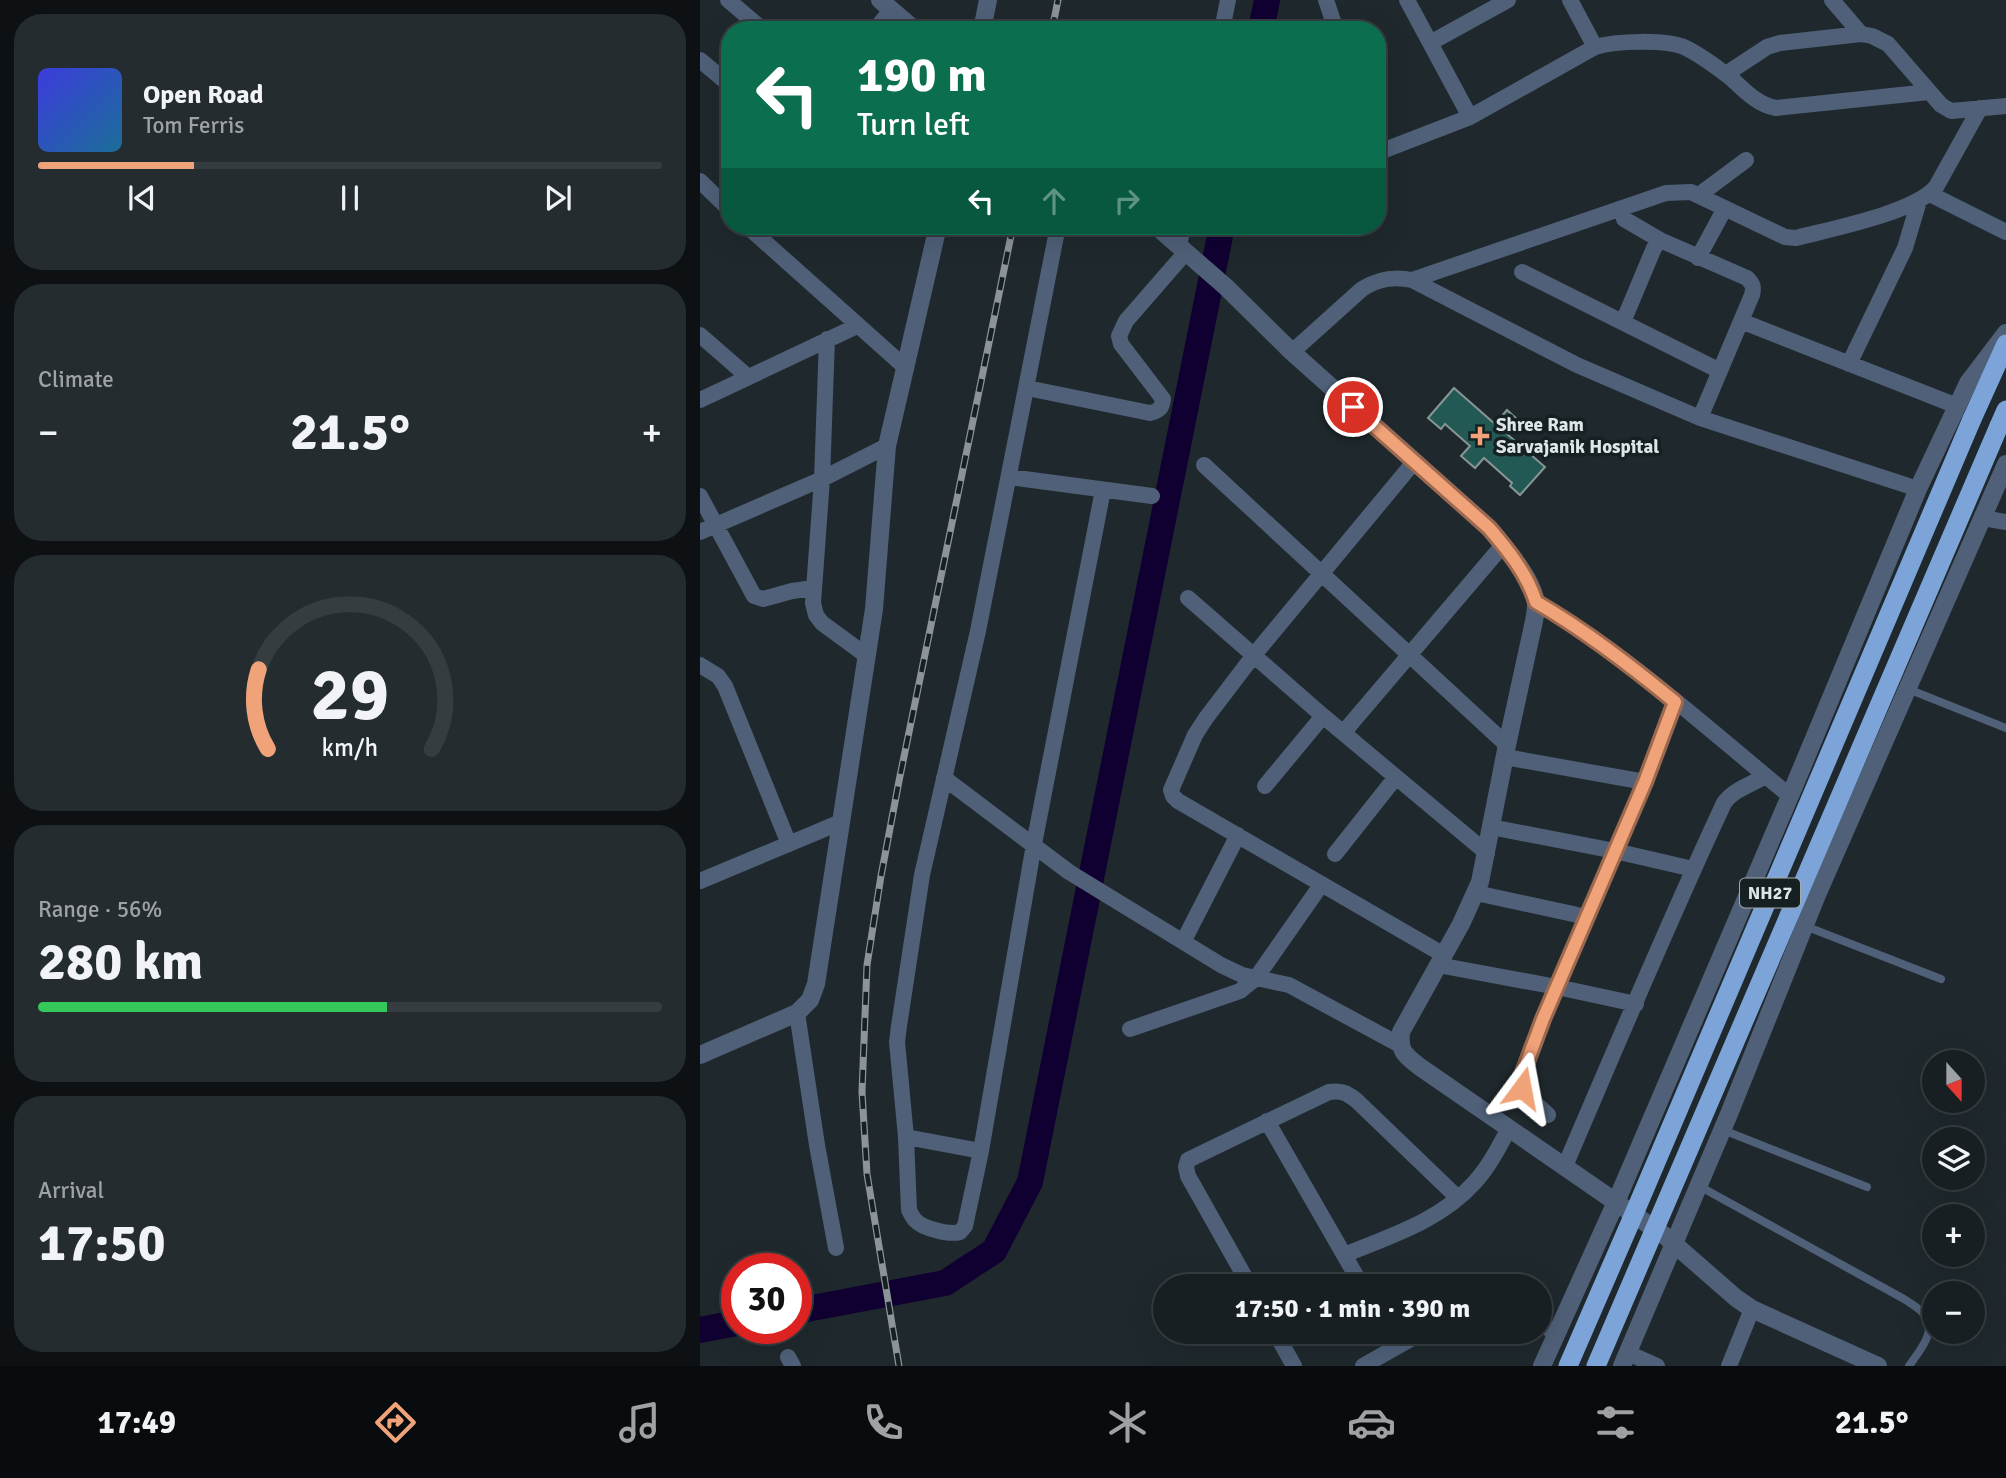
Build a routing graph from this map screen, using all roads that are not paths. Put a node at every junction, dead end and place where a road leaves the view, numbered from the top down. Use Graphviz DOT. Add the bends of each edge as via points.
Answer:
graph roads {
  1 [pos="728,0"];
  2 [pos="988,0"];
  3 [pos="1227,0"];
  4 [pos="1326,0"];
  5 [pos="1407,0"];
  6 [pos="1508,0"];
  7 [pos="1570,0"];
  8 [pos="1832,0"];
  9 [pos="1490,4"];
  10 [pos="885,5"];
  11 [pos="752,21"];
  12 [pos="904,21"];
  13 [pos="984,21"];
  14 [pos="1224,21"];
  15 [pos="1333,21"];
  16 [pos="1861,34"];
  17 [pos="1430,43"];
  18 [pos="1595,47"];
  19 [pos="700,60"];
  20 [pos="1726,74"];
  21 [pos="721,78"];
  22 [pos="1929,92"];
  23 [pos="2006,106"];
  24 [pos="1980,108"];
  25 [pos="1470,117"];
  26 [pos="1386,147"];
  27 [pos="1746,160"];
  28 [pos="700,181"];
  29 [pos="1699,195"];
  30 [pos="1924,198"];
  31 [pos="721,201"];
  32 [pos="1725,208"];
  33 [pos="1624,219"];
  34 [pos="2006,232"];
  35 [pos="757,235"];
  36 [pos="937,235"];
  37 [pos="1056,235"];
  38 [pos="1167,235"];
  39 [pos="1183,235"];
  40 [pos="1660,240"];
  41 [pos="1183,249"];
  42 [pos="1699,258"];
  43 [pos="1522,272"];
  44 [pos="1412,280"];
  45 [pos="1741,321"];
  46 [pos="1623,322"];
  47 [pos="857,326"];
  48 [pos="2006,333"];
  49 [pos="700,335"];
  50 [pos="827,339"];
  51 [pos="2006,344"];
  52 [pos="1292,352"];
  53 [pos="1849,364"];
  54 [pos="906,368"];
  55 [pos="1720,371"];
  56 [pos="747,376"];
  57 [pos="1027,388"];
  58 [pos="700,400"];
  59 [pos="1957,406"];
  60 [pos="1700,418"];
  61 [pos="2003,418"];
  62 [pos="887,446"];
  63 [pos="1414,462"];
  64 [pos="2006,464"];
  65 [pos="1204,465"];
  66 [pos="1009,477"];
  67 [pos="822,480"];
  68 [pos="1918,489"];
  69 [pos="1103,490"];
  70 [pos="700,496"];
  71 [pos="1152,496"];
  72 [pos="1983,518"];
  73 [pos="2006,522"];
  74 [pos="707,529"];
  75 [pos="1503,545"];
  76 [pos="1322,573"];
  77 [pos="814,588"];
  78 [pos="1188,598"];
  79 [pos="1536,602"];
  80 [pos="1254,654"];
  81 [pos="1409,654"];
  82 [pos="867,656"];
  83 [pos="700,665"];
  84 [pos="1908,688"];
  85 [pos="1675,702"];
  86 [pos="1323,716"];
  87 [pos="2006,728"];
  88 [pos="1343,733"];
  89 [pos="1506,751"];
  90 [pos="1765,776"];
  91 [pos="1396,777"];
  92 [pos="944,778"];
  93 [pos="1645,782"];
  94 [pos="1265,786"];
  95 [pos="1790,796"];
  96 [pos="841,822"];
  97 [pos="1491,827"];
  98 [pos="1238,835"];
  99 [pos="789,844"];
  100 [pos="1034,844"];
  101 [pos="1615,851"];
  102 [pos="1487,853"];
  103 [pos="1335,854"];
  104 [pos="1693,869"];
  105 [pos="700,881"];
  106 [pos="1321,885"];
  107 [pos="1476,893"];
  108 [pos="1587,917"];
  109 [pos="1805,926"];
  110 [pos="1183,942"];
  111 [pos="1441,960"];
  112 [pos="1256,978"];
  113 [pos="1941,979"];
  114 [pos="1557,987"];
  115 [pos="1636,1004"];
  116 [pos="797,1013"];
  117 [pos="1130,1029"];
  118 [pos="1400,1045"];
  119 [pos="700,1055"];
  120 [pos="1548,1115"];
  121 [pos="1267,1121"];
  122 [pos="1509,1128"];
  123 [pos="1723,1130"];
  124 [pos="906,1137"];
  125 [pos="981,1151"];
  126 [pos="1564,1166"];
  127 [pos="1699,1186"];
  128 [pos="1867,1187"];
  129 [pos="1458,1198"];
  130 [pos="1616,1202"];
  131 [pos="1674,1245"];
  132 [pos="835,1248"];
  133 [pos="1344,1255"];
  134 [pos="1243,1274"];
  135 [pos="1355,1274"];
  136 [pos="1752,1309"];
  137 [pos="1552,1330"];
  138 [pos="1557,1333"];
  139 [pos="1282,1344"];
  140 [pos="1394,1344"];
  141 [pos="1401,1344"];
  142 [pos="1396,1347"];
  143 [pos="1625,1359"];
  144 [pos="1852,1361"];
  145 [pos="1294,1366"];
  146 [pos="1363,1366"];
  147 [pos="1542,1366"];
  148 [pos="1568,1366"];
  149 [pos="1597,1366"];
  150 [pos="1657,1366"];
  151 [pos="1729,1366"];
  152 [pos="1878,1366"];
  153 [pos="1909,1366"];
  1 -- 11 [label="street"];
  2 -- 13 [label="street"];
  3 -- 14 [label="street"];
  4 -- 15 [label="street"];
  5 -- 17 [label="street"];
  6 -- 9 [label="street"];
  7 -- 18 [label="street"];
  8 -- 16 [label="street"];
  9 -- 17 [label="street"];
  10 -- 12 [label="street"];
  16 -- 20 [label="street" via="1780,43"];
  16 -- 22 [label="street" via="1888,44"];
  17 -- 25 [label="street"];
  18 -- 20 [label="street" via="1618,42 1678,45"];
  18 -- 25 [label="street"];
  19 -- 21 [label="street"];
  20 -- 22 [label="street" via="1760,103 1776,108"];
  22 -- 24 [label="street" via="1951,111"];
  23 -- 24 [label="street"];
  24 -- 30 [label="street" via="1936,187"];
  25 -- 26 [label="street"];
  27 -- 29 [label="street"];
  28 -- 31 [label="street"];
  29 -- 32 [label="street"];
  29 -- 44 [label="street" via="1667,193"];
  30 -- 32 [label="street" via="1876,217 1796,238"];
  30 -- 34 [label="street"];
  30 -- 53 [label="street"];
  32 -- 42 [label="street"];
  33 -- 40 [label="street"];
  35 -- 47 [label="street"];
  36 -- 54 [label="street"];
  37 -- 57 [label="street"];
  38 -- 41 [label="street"];
  39 -- 41 [label="street"];
  40 -- 42 [label="street"];
  40 -- 46 [label="street"];
  41 -- 52 [label="street"];
  41 -- 57 [label="street" via="1119,336 1163,399 1157,411"];
  42 -- 45 [label="street" via="1752,283"];
  43 -- 46 [label="street"];
  44 -- 52 [label="street" via="1397,277 1362,289"];
  44 -- 60 [label="street" via="1577,365"];
  45 -- 53 [label="street"];
  45 -- 55 [label="street"];
  46 -- 55 [label="street"];
  47 -- 50 [label="street"];
  47 -- 54 [label="street"];
  48 -- 59 [label="street" via="1968,383"];
  49 -- 56 [label="street"];
  50 -- 56 [label="street"];
  50 -- 67 [label="street"];
  51 -- 148 [label="highway, NH27, bridge"];
  52 -- 63 [label="street"];
  53 -- 59 [label="street"];
  54 -- 62 [label="street"];
  55 -- 60 [label="street"];
  56 -- 58 [label="street"];
  57 -- 66 [label="street"];
  59 -- 68 [label="street"];
  60 -- 68 [label="street"];
  61 -- 149 [label="highway, NH27, bridge"];
  62 -- 67 [label="street"];
  62 -- 82 [label="street"];
  63 -- 75 [label="street"];
  63 -- 76 [label="street"];
  64 -- 72 [label="street"];
  65 -- 76 [label="street"];
  66 -- 69 [label="street"];
  66 -- 92 [label="street"];
  67 -- 74 [label="street"];
  67 -- 77 [label="street"];
  68 -- 95 [label="street"];
  69 -- 71 [label="street"];
  69 -- 100 [label="street"];
  70 -- 74 [label="street"];
  72 -- 73 [label="street"];
  72 -- 84 [label="street"];
  74 -- 77 [label="street" via="754,596 763,599"];
  75 -- 79 [label="street" via="1530,584"];
  75 -- 81 [label="street"];
  76 -- 80 [label="street"];
  76 -- 81 [label="street"];
  77 -- 82 [label="street" via="813,603 822,623"];
  78 -- 80 [label="street"];
  79 -- 85 [label="street" via="1619,656"];
  79 -- 89 [label="street"];
  80 -- 86 [label="street"];
  80 -- 98 [label="street" via="1195,736 1171,790 1178,802"];
  81 -- 88 [label="street"];
  81 -- 89 [label="street"];
  82 -- 96 [label="street"];
  83 -- 99 [label="street" via="725,686"];
  84 -- 87 [label="lane"];
  84 -- 109 [label="street"];
  85 -- 90 [label="street"];
  85 -- 93 [label="street"];
  86 -- 88 [label="street"];
  86 -- 94 [label="street"];
  88 -- 91 [label="street"];
  89 -- 93 [label="street"];
  89 -- 97 [label="street"];
  90 -- 95 [label="street"];
  90 -- 104 [label="street" via="1734,792 1724,803"];
  91 -- 102 [label="street"];
  91 -- 103 [label="street"];
  92 -- 100 [label="street"];
  92 -- 124 [label="street" via="922,875 897,1042"];
  93 -- 101 [label="street"];
  95 -- 130 [label="street"];
  96 -- 99 [label="street"];
  96 -- 116 [label="street" via="816,984 810,1000"];
  97 -- 101 [label="street"];
  97 -- 102 [label="street"];
  98 -- 106 [label="street"];
  98 -- 110 [label="street"];
  99 -- 105 [label="street"];
  100 -- 110 [label="street" via="1078,878"];
  100 -- 125 [label="street"];
  101 -- 104 [label="street"];
  101 -- 108 [label="street"];
  102 -- 107 [label="street"];
  104 -- 115 [label="street"];
  106 -- 111 [label="street"];
  106 -- 112 [label="street"];
  107 -- 108 [label="street"];
  107 -- 111 [label="street"];
  108 -- 114 [label="street"];
  109 -- 113 [label="lane"];
  109 -- 123 [label="street"];
  110 -- 112 [label="street" via="1233,972"];
  111 -- 114 [label="street"];
  111 -- 118 [label="street" via="1401,1032"];
  112 -- 117 [label="street" via="1240,991"];
  112 -- 118 [label="street" via="1289,985"];
  114 -- 115 [label="street"];
  114 -- 120 [label="street" via="1521,1083 1528,1097"];
  115 -- 126 [label="street"];
  116 -- 119 [label="street"];
  116 -- 132 [label="street"];
  118 -- 122 [label="street" via="1408,1058"];
  121 -- 129 [label="street" via="1329,1092 1345,1092"];
  121 -- 133 [label="street"];
  121 -- 134 [label="street" via="1199,1153 1186,1167"];
  122 -- 126 [label="street"];
  122 -- 129 [label="street" via="1475,1182"];
  123 -- 127 [label="street"];
  123 -- 128 [label="lane"];
  124 -- 125 [label="street"];
  124 -- 125 [label="street" via="909,1210 921,1225 951,1235 965,1226"];
  126 -- 130 [label="street"];
  127 -- 131 [label="street"];
  127 -- 153 [label="lane" via="1922,1312 1930,1330"];
  129 -- 133 [label="street" via="1425,1221"];
  130 -- 131 [label="street"];
  130 -- 138 [label="street"];
  131 -- 136 [label="street"];
  131 -- 143 [label="street"];
  133 -- 135 [label="street"];
  136 -- 144 [label="street"];
  136 -- 151 [label="street"];
  137 -- 138 [label="street"];
  138 -- 147 [label="street"];
  139 -- 145 [label="street"];
  140 -- 142 [label="street"];
  141 -- 142 [label="street"];
  142 -- 146 [label="street"];
  143 -- 150 [label="street"];
  144 -- 152 [label="street"];
}
